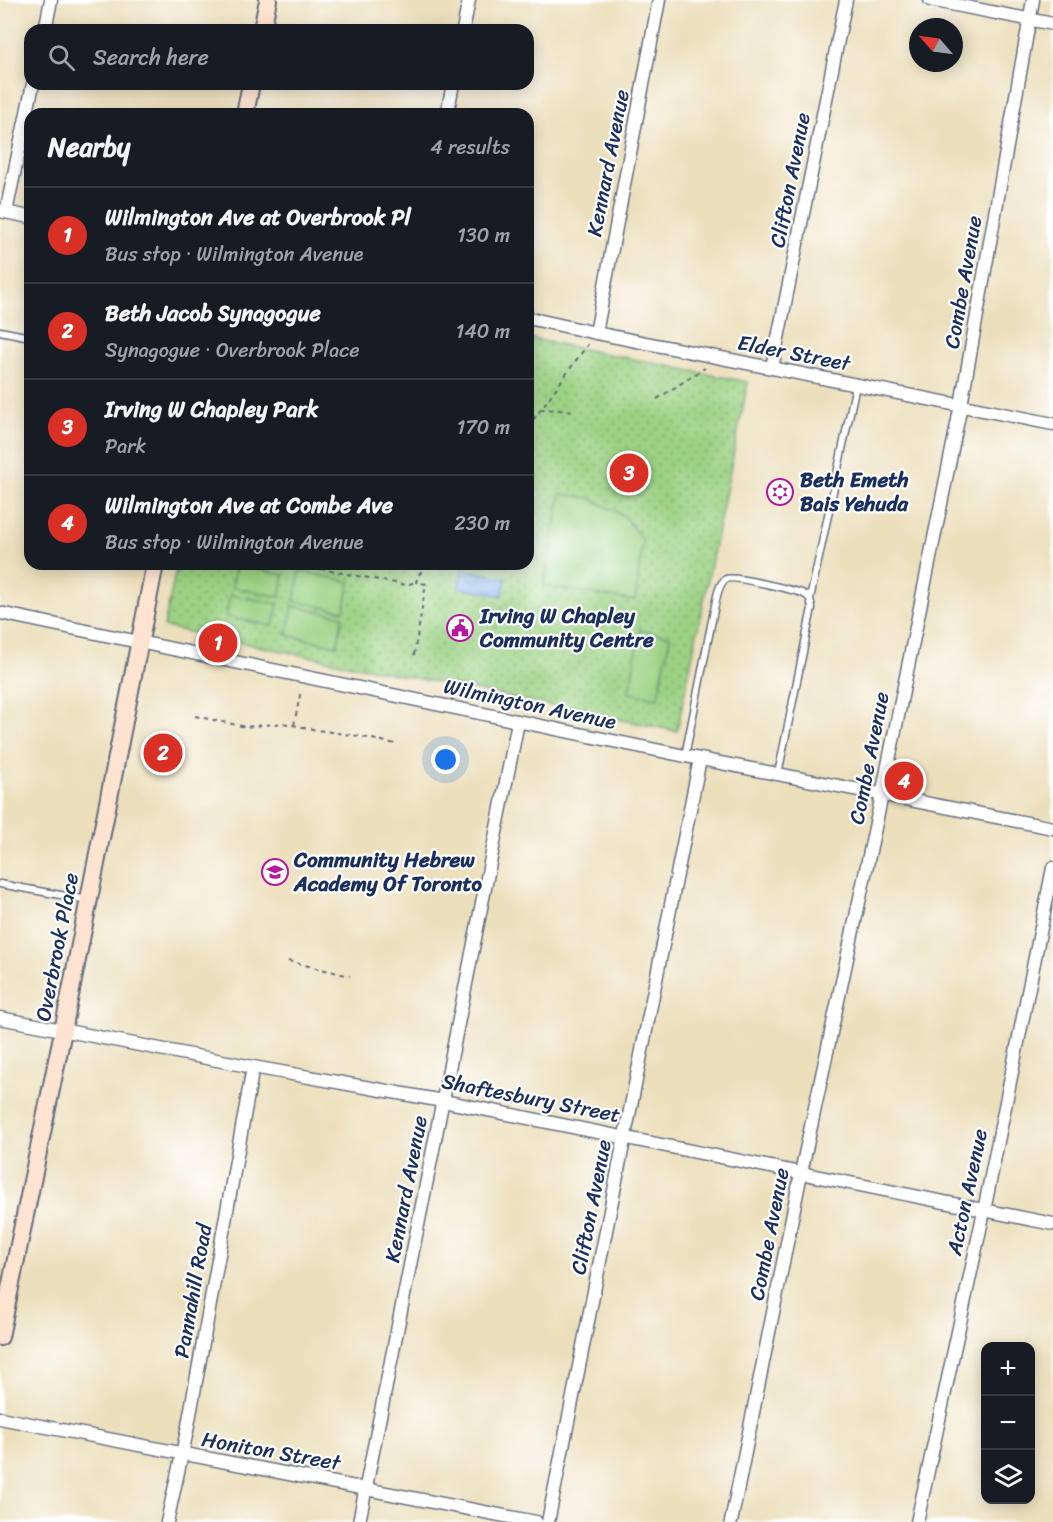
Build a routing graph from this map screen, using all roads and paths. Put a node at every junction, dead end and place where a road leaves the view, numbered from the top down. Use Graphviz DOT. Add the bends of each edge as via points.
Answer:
graph roads {
  1 [pos="51,0"];
  2 [pos="268,0"];
  3 [pos="469,0"];
  4 [pos="659,0"];
  5 [pos="846,0"];
  6 [pos="930,0"];
  7 [pos="1033,0"];
  8 [pos="1029,19"];
  9 [pos="46,24"];
  10 [pos="263,24"];
  11 [pos="464,24"];
  12 [pos="1053,24"];
  13 [pos="32,90"];
  14 [pos="250,90"];
  15 [pos="452,90"];
  16 [pos="27,108"];
  17 [pos="246,108"];
  18 [pos="448,108"];
  19 [pos="24,122"];
  20 [pos="3,212"];
  21 [pos="24,216"];
  22 [pos="534,319"];
  23 [pos="0,331"];
  24 [pos="596,333"];
  25 [pos="24,336"];
  26 [pos="720,358"];
  27 [pos="772,368"];
  28 [pos="856,385"];
  29 [pos="657,399"];
  30 [pos="961,405"];
  31 [pos="540,409"];
  32 [pos="576,411"];
  33 [pos="534,418"];
  34 [pos="1053,424"];
  35 [pos="154,570"];
  36 [pos="326,570"];
  37 [pos="422,570"];
  38 [pos="416,582"];
  39 [pos="810,599"];
  40 [pos="0,613"];
  41 [pos="139,643"];
  42 [pos="414,655"];
  43 [pos="303,676"];
  44 [pos="195,716"];
  45 [pos="518,722"];
  46 [pos="294,725"];
  47 [pos="396,744"];
  48 [pos="685,756"];
  49 [pos="700,759"];
  50 [pos="778,775"];
  51 [pos="882,795"];
  52 [pos="1053,828"];
  53 [pos="1053,868"];
  54 [pos="0,884"];
  55 [pos="89,900"];
  56 [pos="288,961"];
  57 [pos="350,976"];
  58 [pos="0,1018"];
  59 [pos="63,1031"];
  60 [pos="254,1067"];
  61 [pos="444,1101"];
  62 [pos="625,1137"];
  63 [pos="801,1173"];
  64 [pos="984,1211"];
  65 [pos="1053,1224"];
  66 [pos="0,1337"];
  67 [pos="0,1418"];
  68 [pos="182,1454"];
  69 [pos="366,1488"];
  70 [pos="167,1522"];
  71 [pos="359,1522"];
  72 [pos="536,1522"];
  73 [pos="548,1522"];
  74 [pos="731,1522"];
  75 [pos="918,1522"];
  1 -- 9 [label="street"];
  2 -- 10 [label="street"];
  3 -- 11 [label="street"];
  4 -- 24 [label="street, Kennard Avenue"];
  5 -- 27 [label="street, Clifton Avenue"];
  6 -- 8 [label="street"];
  7 -- 8 [label="street, Combe Avenue"];
  8 -- 12 [label="street"];
  8 -- 30 [label="street, Combe Avenue"];
  13 -- 16 [label="street"];
  14 -- 17 [label="street"];
  15 -- 18 [label="street"];
  19 -- 20 [label="street"];
  20 -- 21 [label="street"];
  22 -- 24 [label="street, Elder Street"];
  23 -- 25 [label="lane"];
  24 -- 26 [label="street, Elder Street"];
  24 -- 31 [label="path"];
  26 -- 27 [label="street, Elder Street"];
  26 -- 29 [label="path"];
  27 -- 28 [label="street, Elder Street"];
  28 -- 30 [label="street, Elder Street"];
  28 -- 39 [label="lane"];
  30 -- 34 [label="street, Elder Street"];
  30 -- 51 [label="street, Combe Avenue"];
  31 -- 32 [label="path"];
  31 -- 33 [label="path"];
  35 -- 41 [label="street, Overbrook Place"];
  36 -- 38 [label="path" via="406,585"];
  37 -- 38 [label="path"];
  38 -- 42 [label="path" via="426,584"];
  39 -- 48 [label="lane" via="792,590 755,582 730,578 723,581"];
  39 -- 50 [label="lane" via="812,609"];
  40 -- 41 [label="street, Wilmington Avenue"];
  41 -- 43 [label="street, Wilmington Avenue"];
  41 -- 55 [label="street, Overbrook Place"];
  43 -- 45 [label="street, Wilmington Avenue"];
  43 -- 46 [label="path"];
  44 -- 46 [label="path" via="246,727"];
  45 -- 48 [label="street, Wilmington Avenue"];
  45 -- 61 [label="street, Kennard Avenue"];
  46 -- 47 [label="path"];
  48 -- 49 [label="street, Wilmington Avenue"];
  49 -- 50 [label="street, Wilmington Avenue"];
  49 -- 62 [label="street, Clifton Avenue"];
  50 -- 51 [label="street, Wilmington Avenue"];
  51 -- 52 [label="street, Wilmington Avenue"];
  51 -- 63 [label="street, Combe Avenue"];
  53 -- 64 [label="street, Acton Avenue"];
  54 -- 55 [label="lane"];
  55 -- 59 [label="street, Overbrook Place"];
  56 -- 57 [label="path"];
  58 -- 59 [label="street, Shaftesbury Street"];
  59 -- 60 [label="street, Shaftesbury Street"];
  59 -- 66 [label="street, Overbrook Place"];
  60 -- 61 [label="street, Shaftesbury Street"];
  60 -- 68 [label="street, Pannahill Road"];
  61 -- 62 [label="street, Shaftesbury Street"];
  61 -- 69 [label="street, Kennard Avenue"];
  62 -- 63 [label="street, Shaftesbury Street"];
  62 -- 73 [label="street, Clifton Avenue"];
  63 -- 64 [label="street, Shaftesbury Street"];
  63 -- 74 [label="street, Combe Avenue"];
  64 -- 65 [label="street, Shaftesbury Street"];
  64 -- 75 [label="street, Acton Avenue"];
  67 -- 68 [label="street, Honiton Street"];
  68 -- 69 [label="street, Honiton Street"];
  68 -- 70 [label="street, Pannahill Road"];
  69 -- 71 [label="street, Kennard Avenue"];
  69 -- 72 [label="street, Honiton Street"];
}
